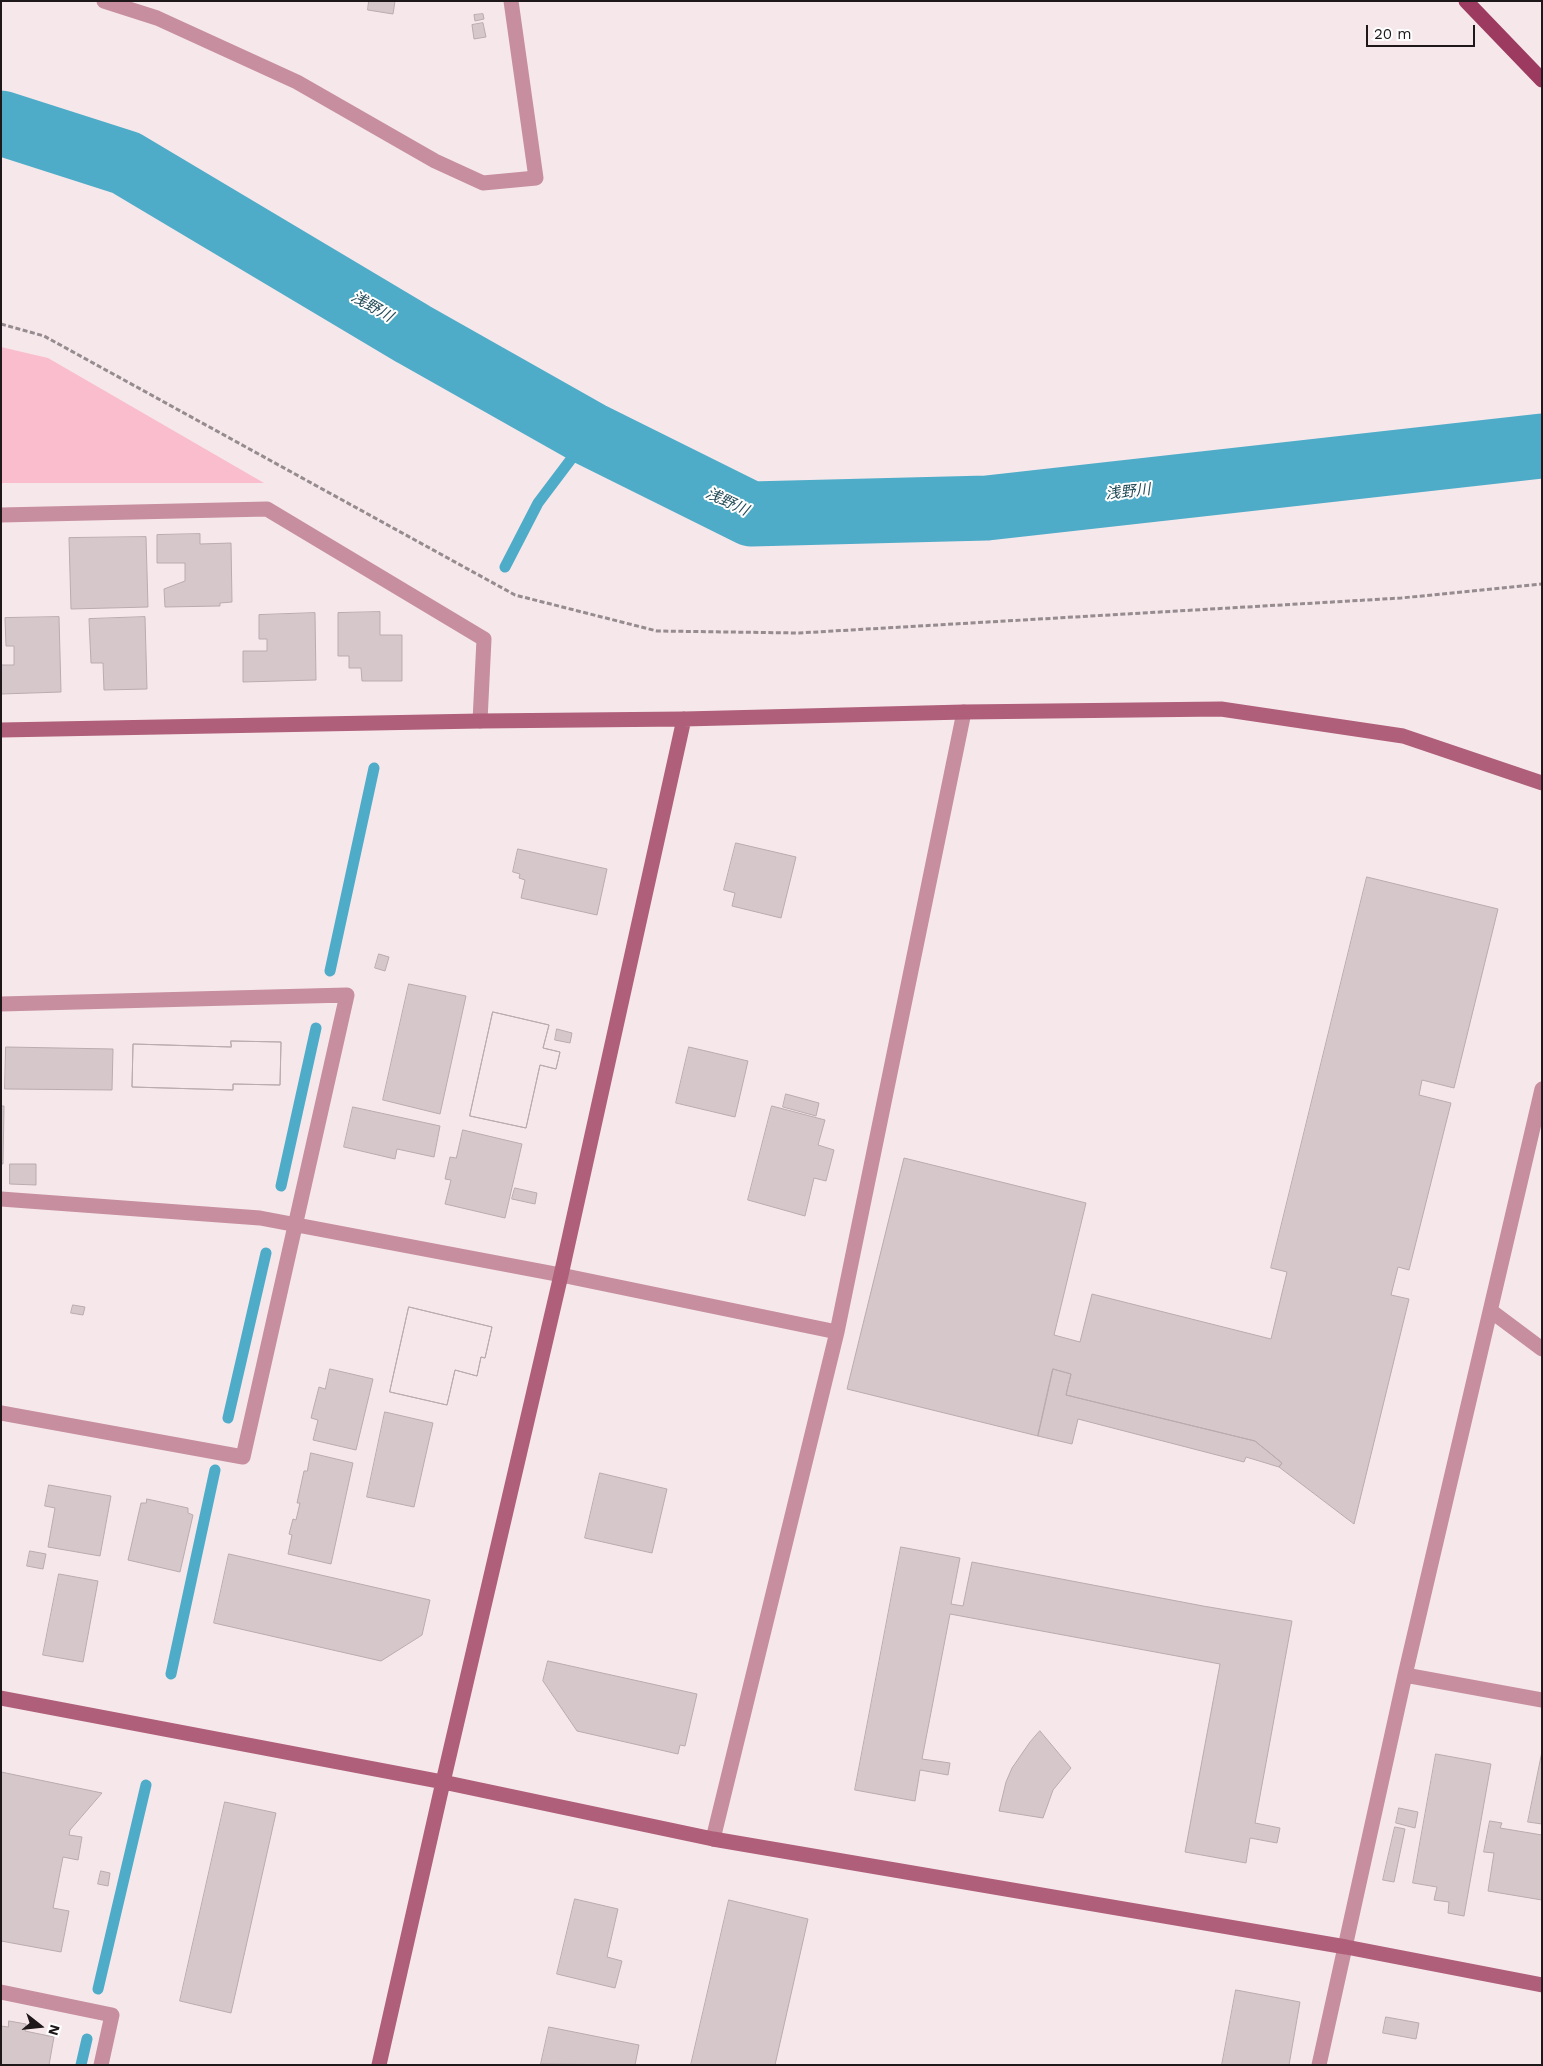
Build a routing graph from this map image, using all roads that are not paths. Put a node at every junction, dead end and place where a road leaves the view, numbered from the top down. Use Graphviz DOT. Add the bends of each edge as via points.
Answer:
graph roads {
  1 [pos="104,1"];
  2 [pos="511,1"];
  3 [pos="1466,1"];
  4 [pos="1542,80"];
  5 [pos="1,515"];
  6 [pos="964,712"];
  7 [pos="684,719"];
  8 [pos="480,721"];
  9 [pos="1,730"];
  10 [pos="1542,784"];
  11 [pos="1,1004"];
  12 [pos="1542,1088"];
  13 [pos="1,1200"];
  14 [pos="296,1225"];
  15 [pos="562,1275"];
  16 [pos="1491,1311"];
  17 [pos="837,1332"];
  18 [pos="1542,1349"];
  19 [pos="1,1413"];
  20 [pos="1406,1675"];
  21 [pos="1,1698"];
  22 [pos="1542,1700"];
  23 [pos="442,1782"];
  24 [pos="713,1840"];
  25 [pos="1346,1947"];
  26 [pos="1542,1985"];
  27 [pos="1,1992"];
  28 [pos="101,2065"];
  29 [pos="379,2065"];
  30 [pos="1319,2065"];
  1 -- 2 [label="street" via="156,18 297,82 435,161 483,183 536,178"];
  3 -- 4 [label="main road"];
  5 -- 8 [label="street" via="267,509 484,639"];
  6 -- 7 [label="street"];
  6 -- 10 [label="street" via="1221,709 1403,736"];
  6 -- 17 [label="street"];
  7 -- 8 [label="street"];
  7 -- 15 [label="street"];
  8 -- 9 [label="street"];
  11 -- 14 [label="street" via="347,995"];
  12 -- 16 [label="street"];
  13 -- 14 [label="street" via="260,1218"];
  14 -- 15 [label="street"];
  14 -- 19 [label="street" via="243,1457"];
  15 -- 17 [label="street"];
  15 -- 23 [label="street"];
  16 -- 18 [label="street"];
  16 -- 20 [label="street"];
  17 -- 24 [label="street"];
  20 -- 22 [label="street"];
  20 -- 25 [label="street"];
  21 -- 23 [label="street"];
  23 -- 24 [label="street"];
  23 -- 29 [label="street"];
  24 -- 25 [label="street"];
  25 -- 26 [label="street"];
  25 -- 30 [label="street"];
  27 -- 28 [label="street" via="112,2015"];
}
